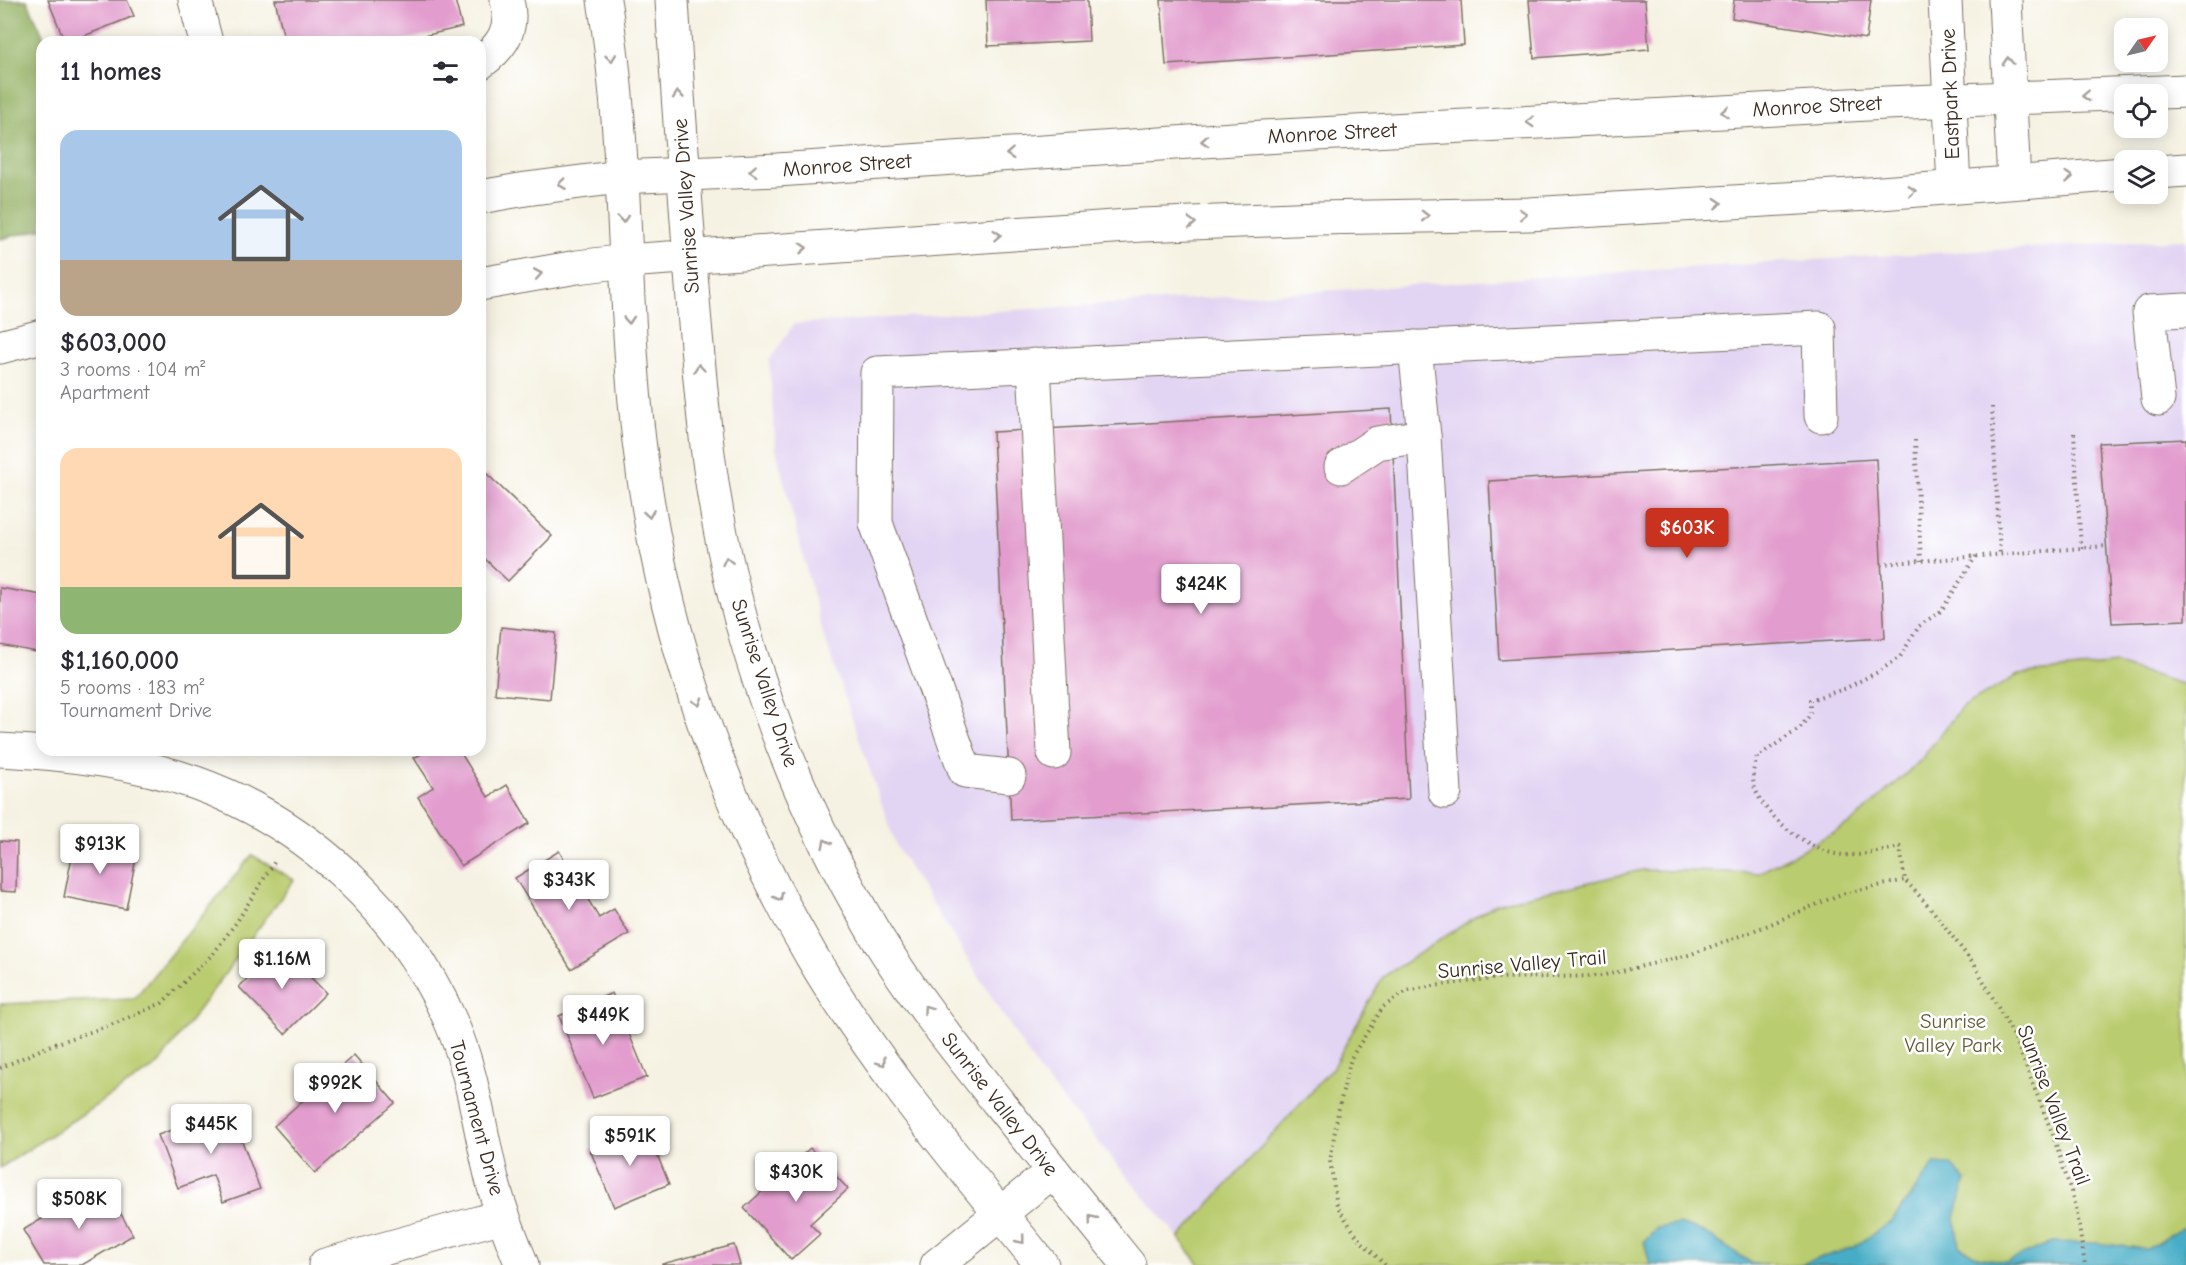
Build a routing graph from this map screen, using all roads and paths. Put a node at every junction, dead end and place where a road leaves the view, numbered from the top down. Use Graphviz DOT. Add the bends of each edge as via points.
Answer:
graph roads {
  1 [pos="195,0"];
  2 [pos="507,0"];
  3 [pos="604,0"];
  4 [pos="672,0"];
  5 [pos="1945,0"];
  6 [pos="2005,0"];
  7 [pos="204,36"];
  8 [pos="486,59"];
  9 [pos="2186,91"];
  10 [pos="2010,99"];
  11 [pos="1951,100"];
  12 [pos="2186,170"];
  13 [pos="2168,171"];
  14 [pos="684,174"];
  15 [pos="2114,175"];
  16 [pos="620,177"];
  17 [pos="2014,182"];
  18 [pos="1954,187"];
  19 [pos="486,196"];
  20 [pos="689,256"];
  21 [pos="626,261"];
  22 [pos="486,283"];
  23 [pos="2186,310"];
  24 [pos="36,338"];
  25 [pos="0,347"];
  26 [pos="1415,347"];
  27 [pos="1034,365"];
  28 [pos="2158,399"];
  29 [pos="1992,407"];
  30 [pos="1821,416"];
  31 [pos="2074,433"];
  32 [pos="1424,436"];
  33 [pos="1916,440"];
  34 [pos="1341,467"];
  35 [pos="2107,546"];
  36 [pos="2081,548"];
  37 [pos="2000,555"];
  38 [pos="1976,556"];
  39 [pos="1921,561"];
  40 [pos="1881,564"];
  41 [pos="0,750"];
  42 [pos="36,752"];
  43 [pos="1054,753"];
  44 [pos="72,756"];
  45 [pos="1009,776"];
  46 [pos="1445,792"];
  47 [pos="292,832"];
  48 [pos="1905,880"];
  49 [pos="0,1068"];
  50 [pos="1053,1171"];
  51 [pos="1001,1214"];
  52 [pos="502,1216"];
  53 [pos="325,1265"];
  54 [pos="522,1265"];
  55 [pos="937,1265"];
  56 [pos="1042,1265"];
  57 [pos="1129,1265"];
  58 [pos="1385,1265"];
  59 [pos="2085,1265"];
  1 -- 7 [label="main road"];
  2 -- 8 [label="main road" via="505,40"];
  3 -- 16 [label="main road, one-way"];
  14 -- 4 [label="main road, Sunrise Valley Drive, one-way"];
  5 -- 11 [label="main road, Eastpark Drive"];
  10 -- 6 [label="main road, one-way"];
  9 -- 10 [label="main road, Monroe Street, one-way"];
  10 -- 11 [label="main road, Monroe Street"];
  10 -- 17 [label="main road"];
  11 -- 14 [label="main road, Monroe Street, one-way" via="1275,136"];
  11 -- 18 [label="main road, Eastpark Drive"];
  12 -- 13 [label="main road"];
  14 -- 16 [label="main road, Monroe Street"];
  14 -- 20 [label="main road, Sunrise Valley Drive"];
  17 -- 15 [label="main road, one-way"];
  16 -- 19 [label="main road, Monroe Street, one-way"];
  16 -- 21 [label="main road, one-way"];
  17 -- 18 [label="main road"];
  20 -- 18 [label="main road, one-way" via="1142,225 1529,214"];
  20 -- 21 [label="main road"];
  50 -- 20 [label="main road, Sunrise Valley Drive, one-way" via="948,1037 878,938 821,832 780,737 741,619 717,513 702,409"];
  22 -- 21 [label="main road, one-way"];
  21 -- 51 [label="main road, one-way" via="639,440 655,546 687,670 729,789 753,845 812,957 882,1062"];
  23 -- 28 [label="main road" via="2149,312"];
  24 -- 25 [label="main road"];
  26 -- 27 [label="main road"];
  26 -- 30 [label="main road" via="1819,328"];
  26 -- 32 [label="main road"];
  27 -- 43 [label="main road"];
  27 -- 45 [label="main road" via="877,373 876,523 965,771"];
  29 -- 37 [label="path"];
  31 -- 36 [label="path"];
  32 -- 34 [label="main road" via="1377,443"];
  32 -- 46 [label="main road"];
  33 -- 39 [label="path"];
  35 -- 36 [label="path"];
  36 -- 37 [label="path"];
  37 -- 38 [label="path"];
  38 -- 39 [label="path"];
  38 -- 48 [label="path" via="1941,611 1919,626 1900,657 1844,689 1810,700 1810,715 1798,729 1757,756 1753,776 1768,812 1795,834 1838,855 1864,855 1900,847"];
  39 -- 40 [label="path"];
  41 -- 42 [label="main road, Tournament Drive"];
  44 -- 47 [label="main road, Tournament Drive" via="136,766 197,784 258,811"];
  47 -- 49 [label="path" via="213,954 162,1003"];
  47 -- 52 [label="main road, Tournament Drive" via="342,871 379,909 422,966 451,1022 468,1071"];
  48 -- 58 [label="path, Sunrise Valley Trail" via="1841,894 1689,956 1601,976 1497,978 1433,986 1407,991 1383,1008 1351,1058 1330,1161 1337,1206 1358,1238"];
  48 -- 59 [label="path, Sunrise Valley Trail" via="1975,966 2014,1036 2076,1207"];
  50 -- 51 [label="main road"];
  57 -- 50 [label="main road, Sunrise Valley Drive, one-way"];
  51 -- 55 [label="main road"];
  51 -- 56 [label="main road, one-way"];
  52 -- 53 [label="main road"];
  52 -- 54 [label="main road, Tournament Drive"];
}
